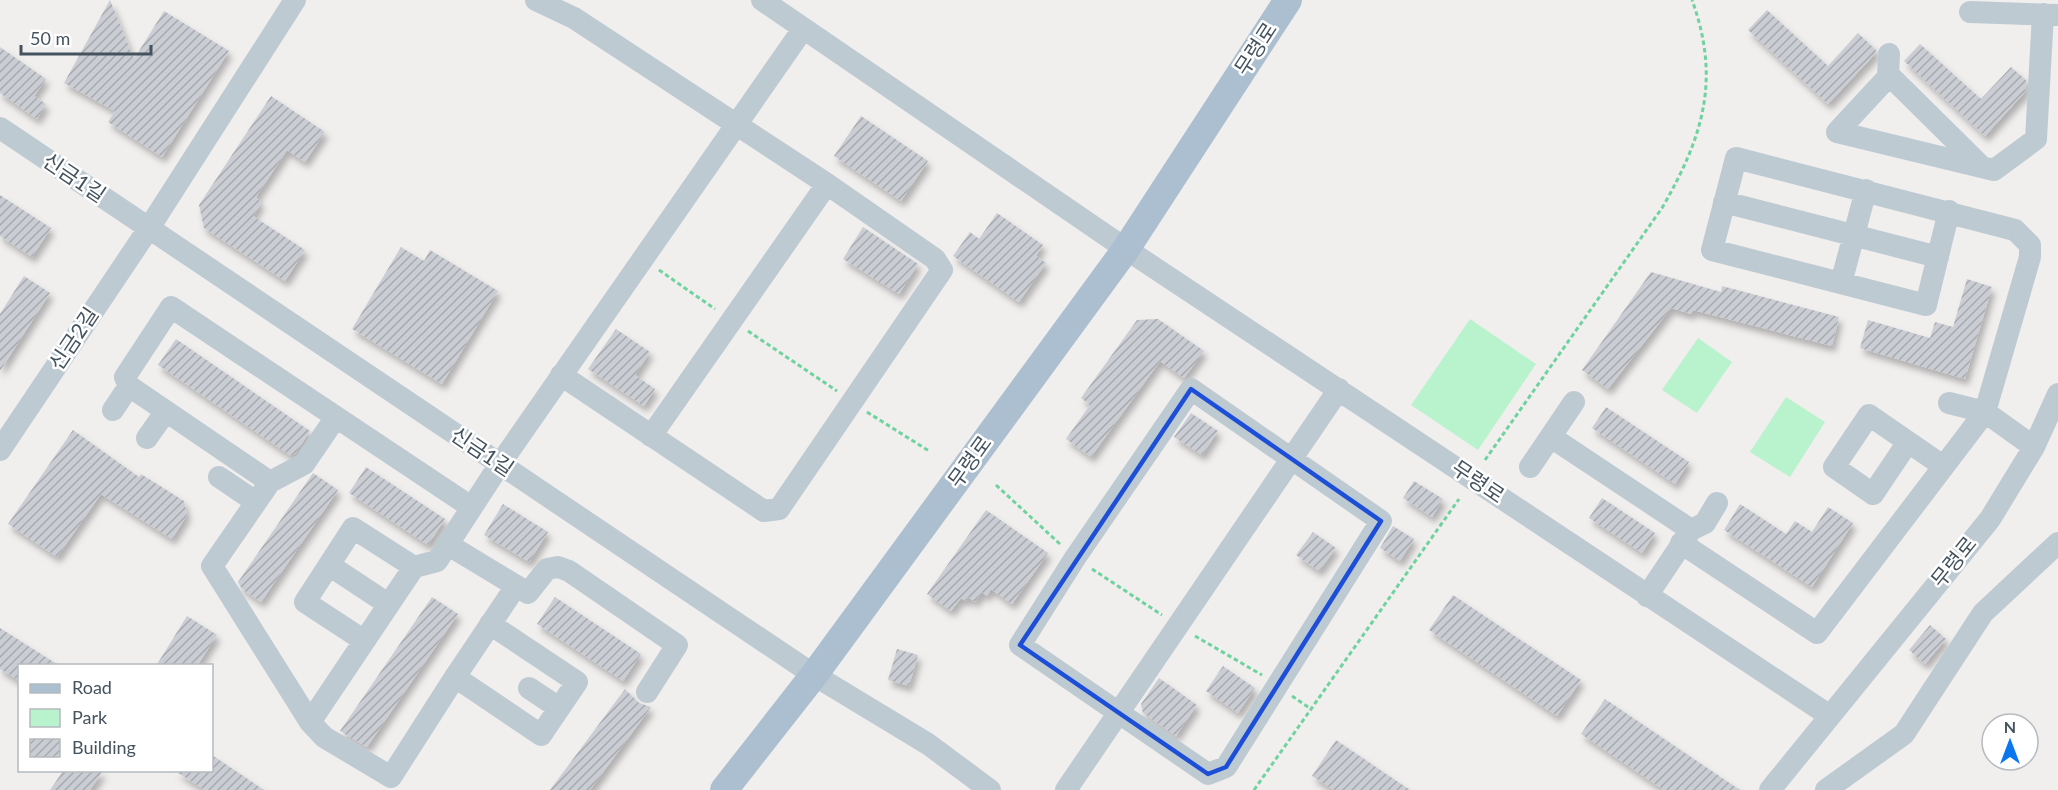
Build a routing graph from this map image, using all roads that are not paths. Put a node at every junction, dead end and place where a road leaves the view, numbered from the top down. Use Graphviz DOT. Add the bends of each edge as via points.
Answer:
graph roads {
  1 [pos="295,0"];
  2 [pos="536,0"];
  3 [pos="762,0"];
  4 [pos="1288,0"];
  5 [pos="1970,12"];
  6 [pos="2050,14"];
  7 [pos="803,29"];
  8 [pos="736,124"];
  9 [pos="0,128"];
  10 [pos="1982,167"];
  11 [pos="827,184"];
  12 [pos="1866,190"];
  13 [pos="1724,202"];
  14 [pos="1949,211"];
  15 [pos="149,228"];
  16 [pos="1854,235"];
  17 [pos="1126,249"];
  18 [pos="1938,256"];
  19 [pos="1841,283"];
  20 [pos="561,375"];
  21 [pos="129,386"];
  22 [pos="1339,389"];
  23 [pos="2058,394"];
  24 [pos="1574,402"];
  25 [pos="1949,403"];
  26 [pos="113,410"];
  27 [pos="166,411"];
  28 [pos="1985,412"];
  29 [pos="336,417"];
  30 [pos="651,436"];
  31 [pos="1551,437"];
  32 [pos="147,438"];
  33 [pos="1908,442"];
  34 [pos="2034,447"];
  35 [pos="0,450"];
  36 [pos="1291,459"];
  37 [pos="500,464"];
  38 [pos="1943,466"];
  39 [pos="1530,467"];
  40 [pos="219,477"];
  41 [pos="270,482"];
  42 [pos="256,502"];
  43 [pos="1718,503"];
  44 [pos="471,507"];
  45 [pos="1686,537"];
  46 [pos="2058,543"];
  47 [pos="447,544"];
  48 [pos="329,565"];
  49 [pos="414,567"];
  50 [pos="516,586"];
  51 [pos="1647,596"];
  52 [pos="388,604"];
  53 [pos="490,624"];
  54 [pos="363,640"];
  55 [pos="814,675"];
  56 [pos="455,677"];
  57 [pos="529,688"];
  58 [pos="647,692"];
  59 [pos="559,708"];
  60 [pos="1120,713"];
  61 [pos="1830,716"];
  62 [pos="310,722"];
  63 [pos="724,790"];
  64 [pos="990,790"];
  65 [pos="1066,790"];
  66 [pos="1770,790"];
  67 [pos="1826,790"];
  1 -- 15 [label="street"];
  2 -- 8 [label="street" via="574,18"];
  3 -- 7 [label="street, 무령로"];
  4 -- 17 [label="main road, 무령로"];
  5 -- 6 [label="street"];
  6 -- 10 [label="street" via="2036,139 1994,170"];
  7 -- 8 [label="street"];
  7 -- 17 [label="street, 무령로"];
  8 -- 11 [label="street"];
  8 -- 20 [label="street"];
  9 -- 15 [label="street, 신금1길"];
  10 -- 10 [label="street" via="1837,132 1889,64"];
  11 -- 30 [label="street"];
  11 -- 30 [label="street" via="935,259 942,270 779,509 764,511"];
  12 -- 13 [label="street" via="1736,158"];
  12 -- 14 [label="street"];
  12 -- 16 [label="street"];
  13 -- 16 [label="street"];
  13 -- 19 [label="street" via="1712,250"];
  14 -- 18 [label="street"];
  14 -- 28 [label="street" via="2015,230 2030,245"];
  15 -- 35 [label="street, 신금2길"];
  15 -- 37 [label="street, 신금1길"];
  16 -- 18 [label="street"];
  16 -- 19 [label="street"];
  17 -- 22 [label="street, 무령로"];
  17 -- 55 [label="main road, 무령로"];
  18 -- 19 [label="street" via="1926,305"];
  20 -- 30 [label="street"];
  20 -- 37 [label="street"];
  21 -- 26 [label="street"];
  21 -- 27 [label="street"];
  21 -- 29 [label="street" via="125,377 171,307"];
  22 -- 36 [label="street"];
  22 -- 51 [label="street, 무령로"];
  23 -- 34 [label="street, 무령로"];
  24 -- 31 [label="street"];
  25 -- 28 [label="street"];
  27 -- 32 [label="street"];
  27 -- 41 [label="street"];
  28 -- 34 [label="street"];
  28 -- 38 [label="street"];
  29 -- 41 [label="street" via="304,464"];
  29 -- 44 [label="street"];
  31 -- 39 [label="street"];
  31 -- 45 [label="street"];
  33 -- 38 [label="street"];
  34 -- 61 [label="street, 무령로" via="1990,519"];
  36 -- 60 [label="street"];
  36 -- 60 [label="street" via="1381,521 1226,766 1208,774"];
  36 -- 60 [label="street" via="1191,389 1075,558 1020,645"];
  37 -- 44 [label="street"];
  37 -- 55 [label="street, 신금1길"];
  38 -- 45 [label="street" via="1817,633"];
  40 -- 42 [label="street"];
  41 -- 42 [label="street"];
  42 -- 62 [label="street" via="212,566"];
  43 -- 45 [label="street" via="1705,523"];
  44 -- 47 [label="street"];
  45 -- 51 [label="street"];
  46 -- 67 [label="street" via="1983,613 1904,734"];
  47 -- 49 [label="street" via="437,561"];
  47 -- 50 [label="street"];
  48 -- 49 [label="street" via="353,528"];
  48 -- 52 [label="street"];
  48 -- 54 [label="street" via="305,602"];
  49 -- 52 [label="street"];
  50 -- 53 [label="street"];
  50 -- 58 [label="street" via="528,593 547,569 570,571 677,645"];
  51 -- 61 [label="street, 무령로"];
  52 -- 54 [label="street"];
  53 -- 56 [label="street"];
  53 -- 59 [label="street" via="577,682"];
  54 -- 62 [label="street"];
  55 -- 63 [label="main road, 무령로"];
  55 -- 64 [label="street" via="928,744"];
  56 -- 59 [label="street" via="541,735"];
  56 -- 62 [label="street" via="391,777 324,737"];
  57 -- 59 [label="street"];
  60 -- 65 [label="street"];
  61 -- 66 [label="street, 무령로"];
}
